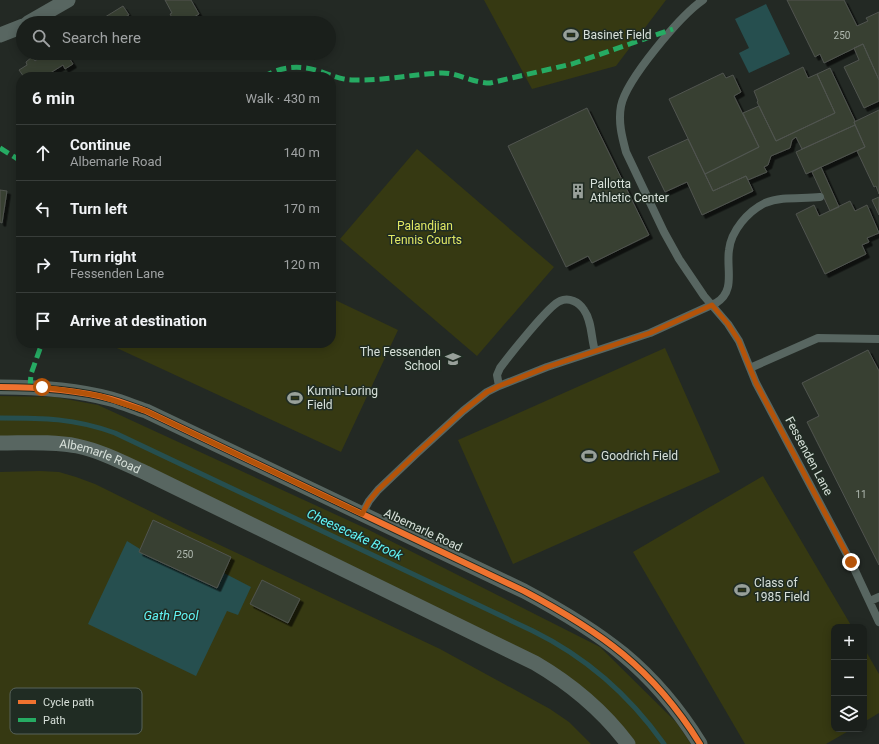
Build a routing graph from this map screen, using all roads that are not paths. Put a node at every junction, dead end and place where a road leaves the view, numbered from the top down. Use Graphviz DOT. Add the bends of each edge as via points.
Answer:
graph roads {
  1 [pos="702,0"];
  2 [pos="64,1"];
  3 [pos="39,16"];
  4 [pos="16,29"];
  5 [pos="0,35"];
  6 [pos="820,196"];
  7 [pos="712,305"];
  8 [pos="879,340"];
  9 [pos="595,351"];
  10 [pos="750,368"];
  11 [pos="499,386"];
  12 [pos="0,387"];
  13 [pos="0,443"];
  14 [pos="362,514"];
  15 [pos="879,597"];
  16 [pos="870,601"];
  17 [pos="879,622"];
  18 [pos="628,744"];
  19 [pos="700,744"];
  1 -- 7 [label="lane, Fessenden Lane" via="685,14 632,82 623,99 620,125 626,152 664,232 682,264"];
  2 -- 3 [label="street"];
  4 -- 5 [label="street"];
  6 -- 7 [label="lane" via="771,201 760,206 746,218 735,233 730,246 727,292"];
  7 -- 9 [label="lane" via="655,331"];
  7 -- 10 [label="lane, Fessenden Lane" via="736,336"];
  8 -- 10 [label="lane" via="818,338"];
  9 -- 11 [label="lane"];
  9 -- 11 [label="lane" via="585,311 580,304 572,300 560,301 549,310 500,368 497,375"];
  10 -- 16 [label="lane, Fessenden Lane"];
  11 -- 14 [label="lane" via="473,403 420,449 378,490"];
  12 -- 14 [label="street, Albemarle Road" via="42,387 121,402 158,416"];
  13 -- 18 [label="street, Albemarle Road" via="46,443 79,447 146,473 535,663 566,683 594,706"];
  14 -- 19 [label="street, Albemarle Road" via="512,584 592,630 650,679 678,712"];
  15 -- 16 [label="lane"];
  16 -- 17 [label="lane, Fessenden Lane"];
}
